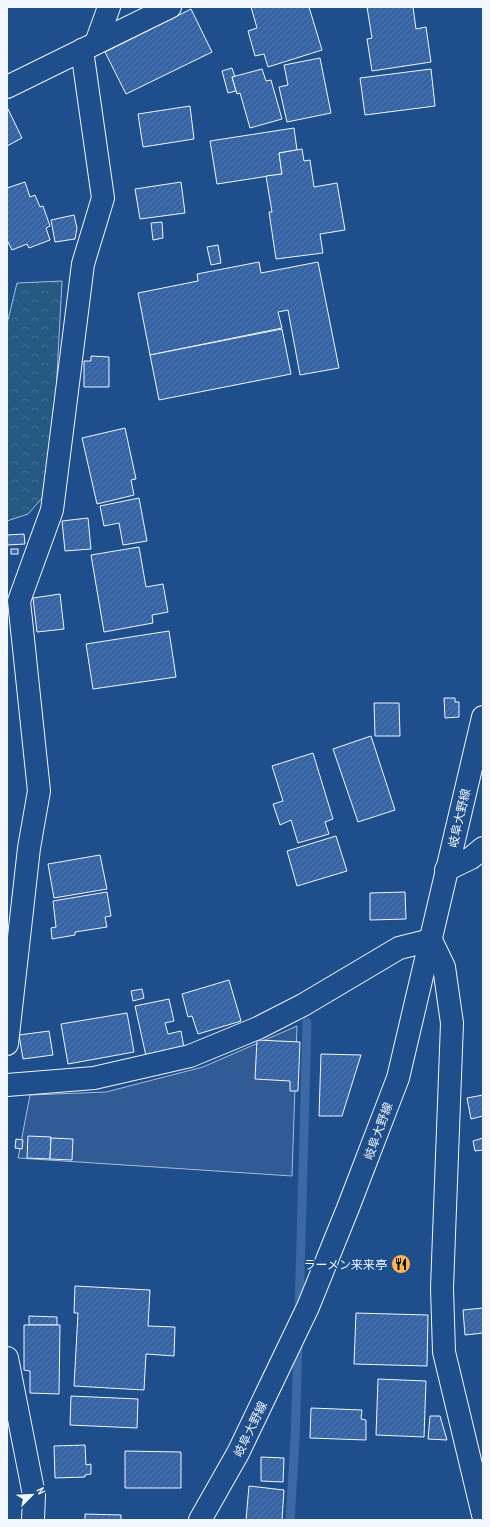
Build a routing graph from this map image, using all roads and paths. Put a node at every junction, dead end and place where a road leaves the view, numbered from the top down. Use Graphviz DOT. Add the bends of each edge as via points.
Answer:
graph roads {
  1 [pos="109,7"];
  2 [pos="170,7"];
  3 [pos="89,47"];
  4 [pos="7,87"];
  5 [pos="483,717"];
  6 [pos="483,848"];
  7 [pos="446,870"];
  8 [pos="431,940"];
  9 [pos="7,1044"];
  10 [pos="7,1085"];
  11 [pos="7,1358"];
  12 [pos="483,1515"];
  13 [pos="33,1520"];
  14 [pos="200,1520"];
  1 -- 3 [label="street"];
  2 -- 3 [label="street"];
  3 -- 4 [label="street"];
  3 -- 9 [label="street" via="103,198 83,264 52,510 19,601 39,791 29,848"];
  5 -- 7 [label="street, 岐阜大野線"];
  6 -- 7 [label="street" via="471,858"];
  7 -- 8 [label="street, 岐阜大野線"];
  8 -- 10 [label="street" via="400,948 258,1028 190,1056 94,1078"];
  8 -- 12 [label="street" via="444,967 452,1023 442,1288 444,1352"];
  8 -- 14 [label="street, 岐阜大野線" via="398,1078 348,1208 305,1314 238,1454"];
  11 -- 13 [label="street" via="34,1495"];
}
